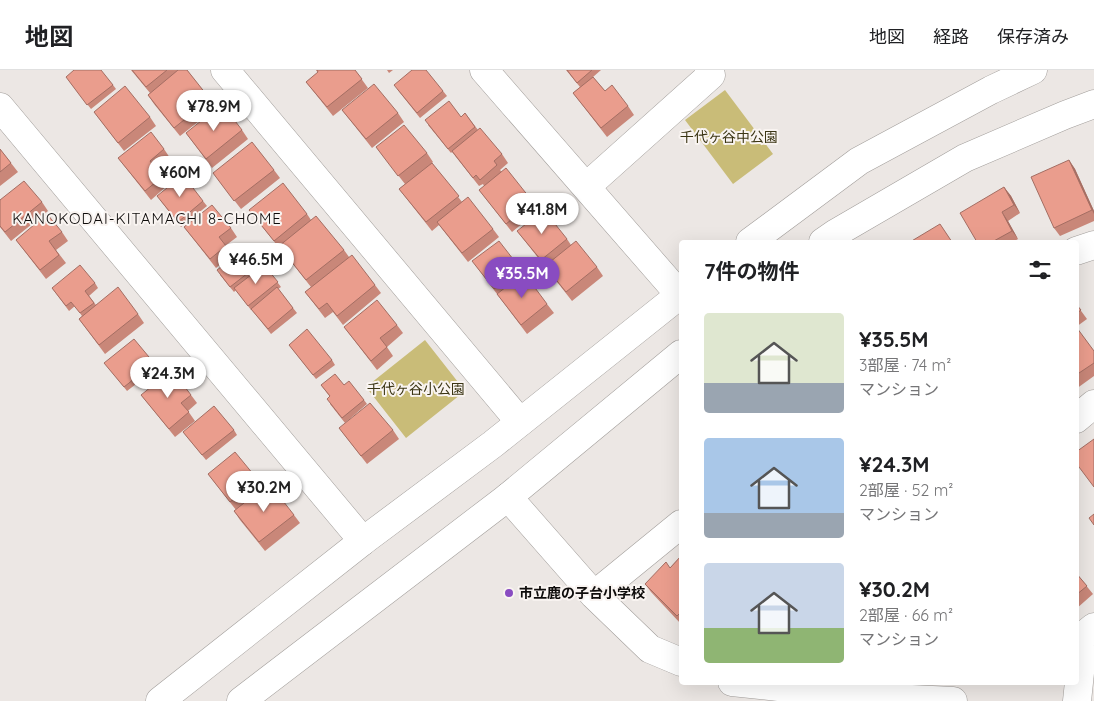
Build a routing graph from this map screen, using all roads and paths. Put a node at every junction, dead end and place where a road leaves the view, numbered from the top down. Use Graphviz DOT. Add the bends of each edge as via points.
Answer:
graph roads {
  1 [pos="225,70"];
  2 [pos="484,70"];
  3 [pos="709,70"];
  4 [pos="1033,70"];
  5 [pos="1094,104"];
  6 [pos="0,107"];
  7 [pos="586,186"];
  8 [pos="753,240"];
  9 [pos="827,240"];
  10 [pos="1094,245"];
  11 [pos="1079,250"];
  12 [pos="679,292"];
  13 [pos="679,296"];
  14 [pos="679,356"];
  15 [pos="1094,404"];
  16 [pos="1079,416"];
  17 [pos="520,422"];
  18 [pos="508,496"];
  19 [pos="679,526"];
  20 [pos="364,541"];
  21 [pos="594,594"];
  22 [pos="1094,627"];
  23 [pos="679,661"];
  24 [pos="1079,682"];
  25 [pos="784,685"];
  26 [pos="1079,685"];
  27 [pos="870,690"];
  28 [pos="160,701"];
  29 [pos="242,701"];
  30 [pos="952,701"];
  31 [pos="1077,701"];
  1 -- 17 [label="street"];
  2 -- 7 [label="street"];
  3 -- 7 [label="street" via="711,74"];
  4 -- 8 [label="street" via="859,161"];
  5 -- 9 [label="street" via="965,158"];
  6 -- 20 [label="street"];
  7 -- 12 [label="street"];
  10 -- 11 [label="street"];
  13 -- 17 [label="street"];
  14 -- 18 [label="street"];
  15 -- 16 [label="street"];
  17 -- 20 [label="street"];
  18 -- 21 [label="street"];
  18 -- 29 [label="street"];
  19 -- 21 [label="street"];
  20 -- 28 [label="street"];
  21 -- 23 [label="street" via="650,649"];
  22 -- 24 [label="street" via="1084,636"];
  25 -- 27 [label="street"];
  26 -- 31 [label="street"];
  27 -- 30 [label="street"];
}
